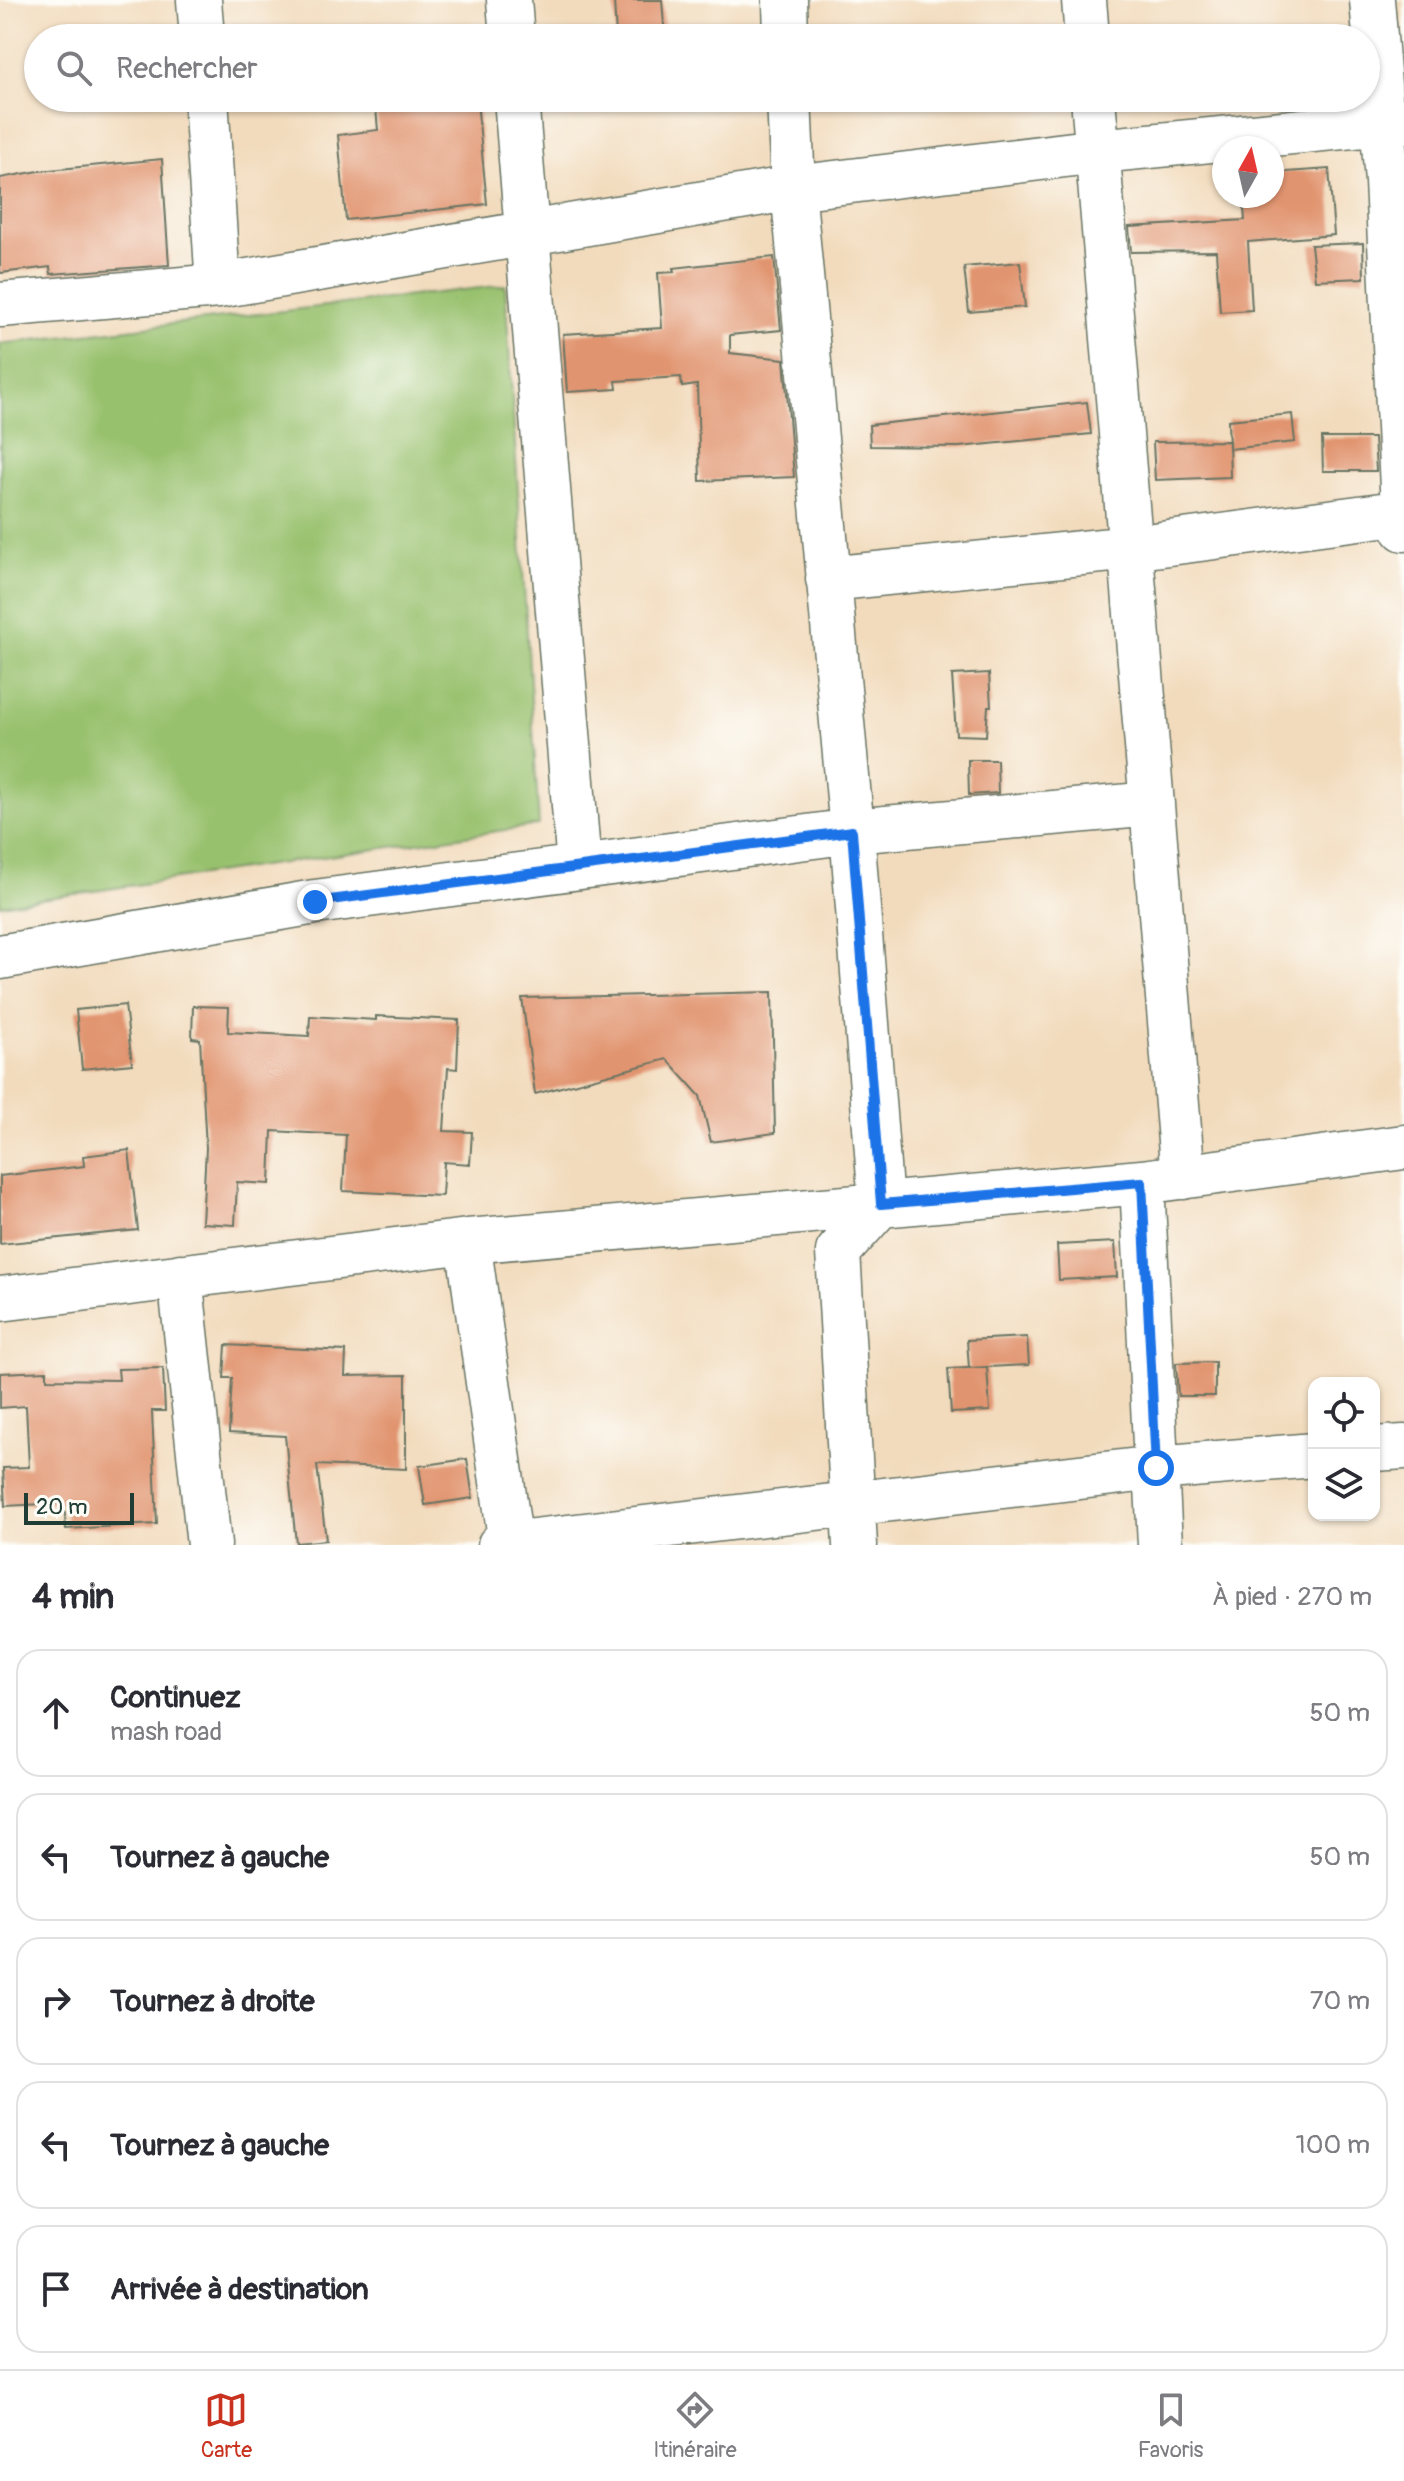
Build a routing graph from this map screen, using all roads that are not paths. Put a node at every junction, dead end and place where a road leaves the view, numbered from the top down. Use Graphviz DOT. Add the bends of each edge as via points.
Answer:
graph roads {
  1 [pos="199,0"];
  2 [pos="509,0"];
  3 [pos="785,0"];
  4 [pos="1084,0"];
  5 [pos="1372,0"];
  6 [pos="201,24"];
  7 [pos="511,24"];
  8 [pos="786,24"];
  9 [pos="1086,24"];
  10 [pos="1376,24"];
  11 [pos="1380,46"];
  12 [pos="207,112"];
  13 [pos="517,112"];
  14 [pos="790,112"];
  15 [pos="1094,112"];
  16 [pos="1393,122"];
  17 [pos="1098,151"];
  18 [pos="793,188"];
  19 [pos="527,235"];
  20 [pos="218,286"];
  21 [pos="0,305"];
  22 [pos="1404,512"];
  23 [pos="1404,529"];
  24 [pos="1131,548"];
  25 [pos="828,579"];
  26 [pos="1152,804"];
  27 [pos="852,831"];
  28 [pos="579,867"];
  29 [pos="0,957"];
  30 [pos="1404,1147"];
  31 [pos="1162,1180"];
  32 [pos="881,1204"];
  33 [pos="468,1241"];
  34 [pos="180,1276"];
  35 [pos="0,1299"];
  36 [pos="1404,1447"];
  37 [pos="1380,1449"];
  38 [pos="1308,1455"];
  39 [pos="1156,1468"];
  40 [pos="854,1524"];
  41 [pos="209,1545"];
  42 [pos="508,1545"];
  43 [pos="1160,1545"];
  1 -- 6 [label="street"];
  2 -- 7 [label="street"];
  3 -- 8 [label="street"];
  4 -- 9 [label="street"];
  5 -- 10 [label="street"];
  11 -- 16 [label="street"];
  12 -- 20 [label="street"];
  13 -- 19 [label="street"];
  14 -- 18 [label="street"];
  15 -- 17 [label="street"];
  16 -- 17 [label="street"];
  16 -- 22 [label="street"];
  17 -- 18 [label="street"];
  17 -- 24 [label="street"];
  18 -- 19 [label="street"];
  18 -- 25 [label="street"];
  19 -- 20 [label="street"];
  19 -- 28 [label="street"];
  20 -- 21 [label="street"];
  22 -- 23 [label="street"];
  22 -- 24 [label="street"];
  24 -- 25 [label="street"];
  24 -- 26 [label="street"];
  25 -- 27 [label="street"];
  26 -- 27 [label="street"];
  26 -- 31 [label="street"];
  27 -- 28 [label="street"];
  27 -- 32 [label="street"];
  28 -- 29 [label="street" via="315,902"];
  30 -- 31 [label="street"];
  31 -- 32 [label="street"];
  31 -- 39 [label="street"];
  32 -- 33 [label="street"];
  32 -- 40 [label="street" via="838,1252"];
  33 -- 34 [label="street"];
  33 -- 42 [label="street"];
  34 -- 35 [label="street"];
  34 -- 41 [label="street"];
  36 -- 37 [label="street"];
  38 -- 39 [label="street"];
  39 -- 40 [label="street"];
  39 -- 43 [label="street"];
  40 -- 42 [label="street"];
}
